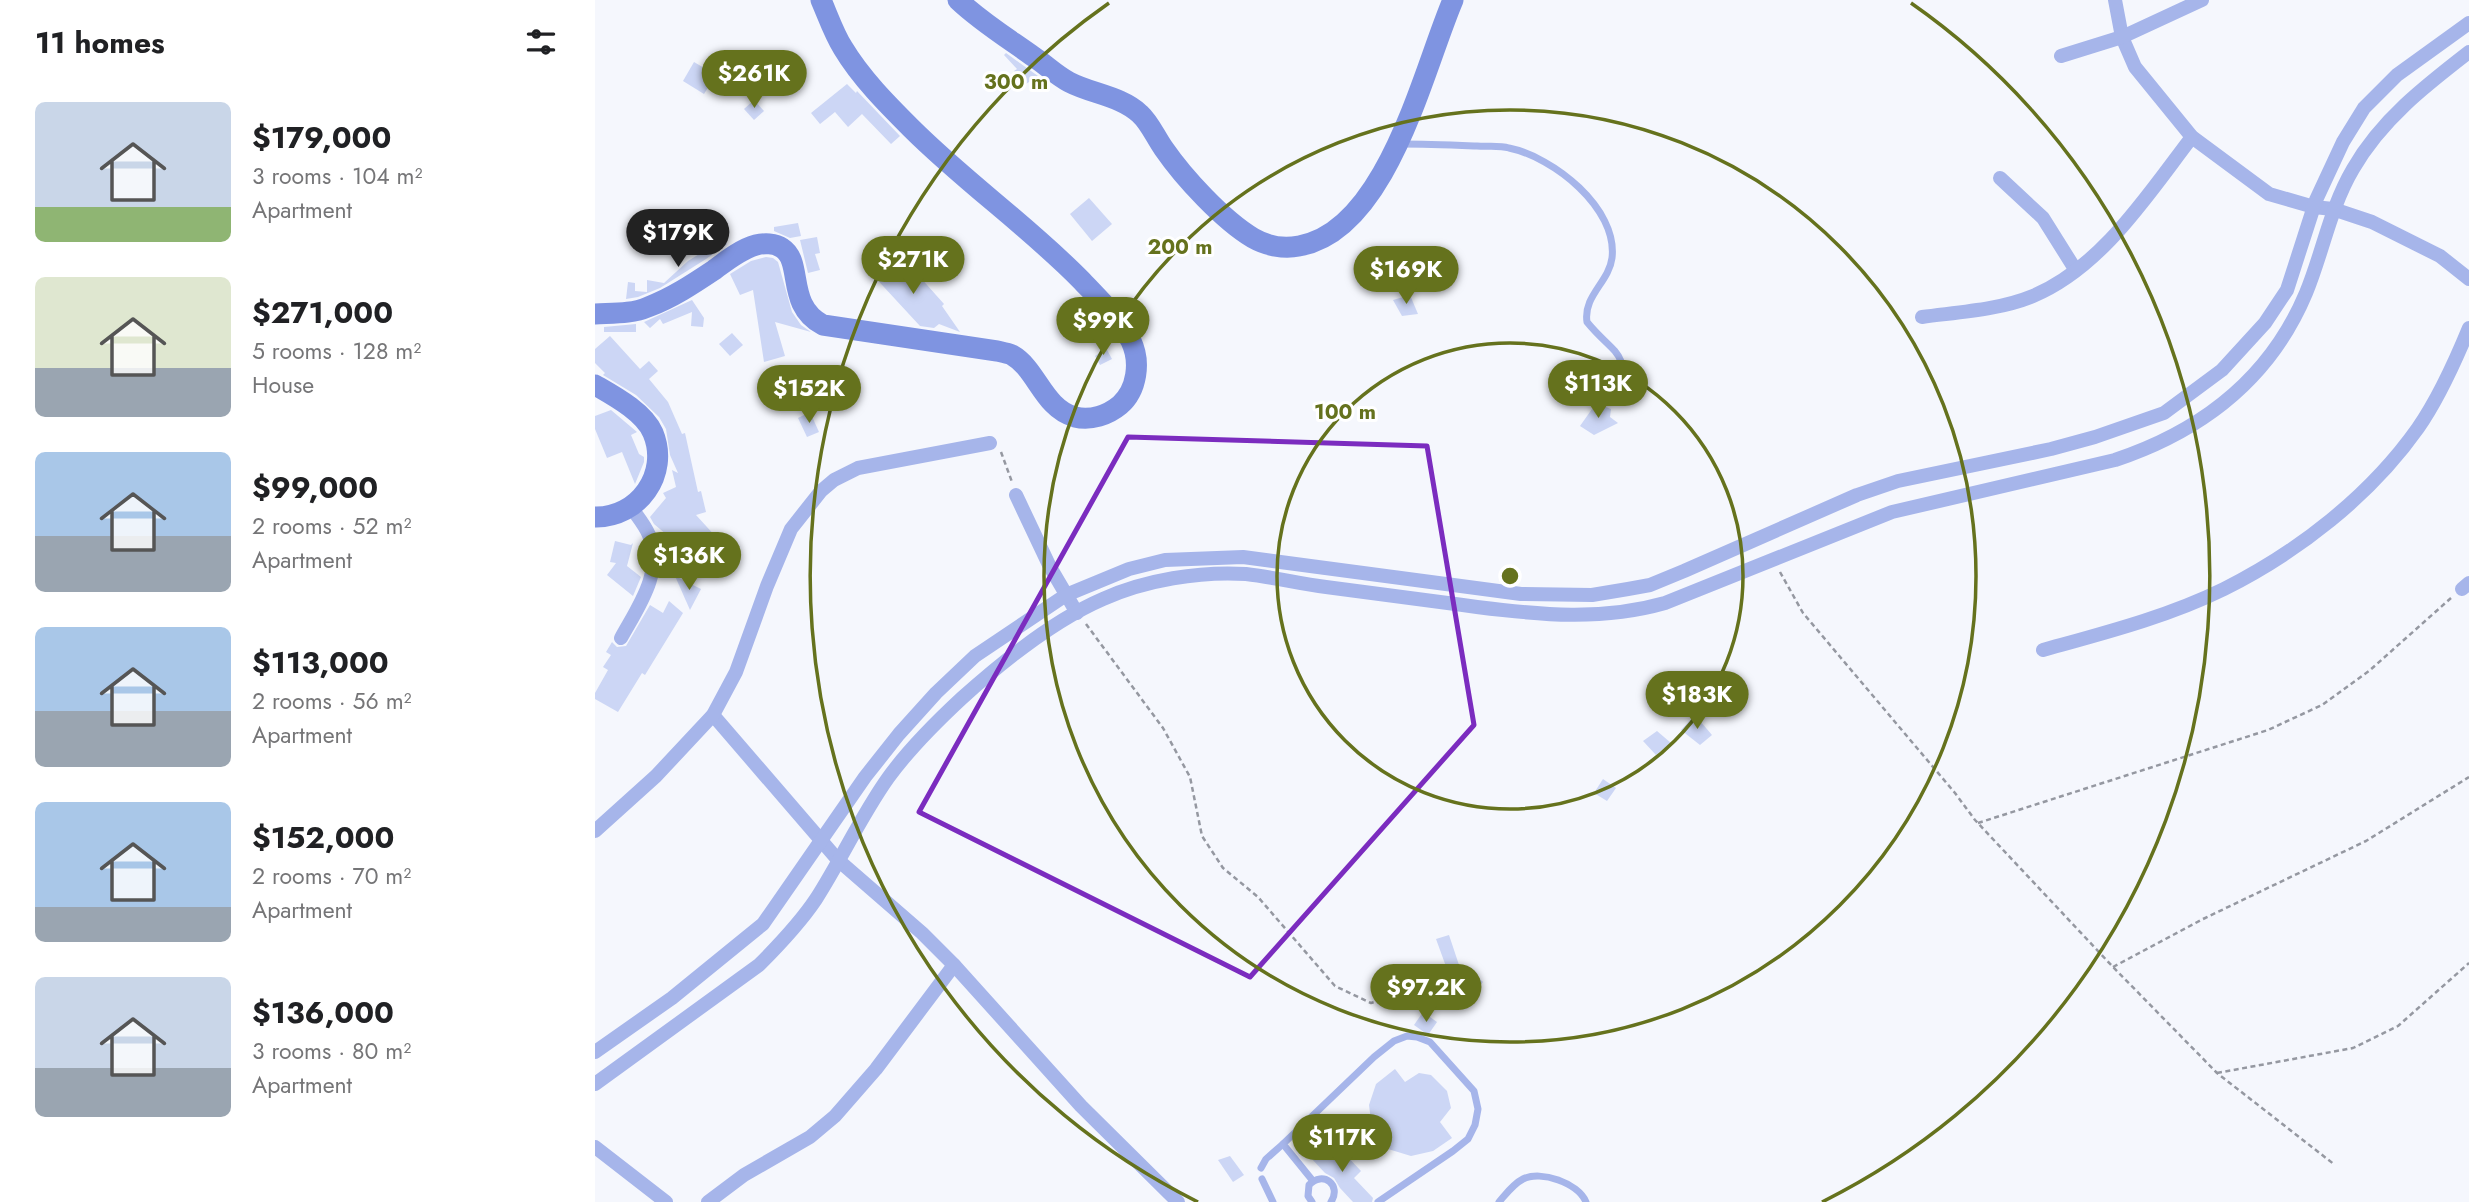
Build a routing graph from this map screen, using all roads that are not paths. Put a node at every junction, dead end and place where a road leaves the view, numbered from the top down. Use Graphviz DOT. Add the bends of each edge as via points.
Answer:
graph roads {
  1 [pos="821,0"];
  2 [pos="958,0"];
  3 [pos="1453,0"];
  4 [pos="2115,0"];
  5 [pos="2202,0"];
  6 [pos="2469,23"];
  7 [pos="2122,37"];
  8 [pos="2469,52"];
  9 [pos="2061,56"];
  10 [pos="2192,138"];
  11 [pos="1398,144"];
  12 [pos="2000,178"];
  13 [pos="2314,207"];
  14 [pos="2333,209"];
  15 [pos="2075,269"];
  16 [pos="2469,279"];
  17 [pos="595,314"];
  18 [pos="1922,317"];
  19 [pos="2469,328"];
  20 [pos="595,385"];
  21 [pos="1623,396"];
  22 [pos="990,443"];
  23 [pos="1016,495"];
  24 [pos="631,506"];
  25 [pos="595,517"];
  26 [pos="1758,537"];
  27 [pos="1773,560"];
  28 [pos="1304,564"];
  29 [pos="1304,584"];
  30 [pos="1521,594"];
  31 [pos="1066,595"];
  32 [pos="1521,612"];
  33 [pos="1077,613"];
  34 [pos="621,638"];
  35 [pos="2043,650"];
  36 [pos="713,715"];
  37 [pos="595,831"];
  38 [pos="822,840"];
  39 [pos="838,860"];
  40 [pos="954,965"];
  41 [pos="595,1052"];
  42 [pos="595,1084"];
  43 [pos="1283,1144"];
  44 [pos="595,1146"];
  45 [pos="1261,1168"];
  46 [pos="1262,1179"];
  47 [pos="1313,1181"];
  48 [pos="666,1202"];
  49 [pos="708,1202"];
  50 [pos="1178,1202"];
  51 [pos="1273,1202"];
  52 [pos="1312,1202"];
  53 [pos="1331,1202"];
  54 [pos="1378,1202"];
  55 [pos="1499,1202"];
  56 [pos="1586,1202"];
  1 -- 17 [label="main road" via="842,47 861,75 913,130 1058,257 1120,326 1137,359 1134,381 1122,403 1096,417 1076,417 1050,400 1013,356 823,325 803,308 790,260 775,244 753,246 645,309"];
  2 -- 11 [label="main road" via="1065,80 1128,104 1143,116 1190,181 1254,239 1273,246 1309,244 1343,224 1370,192"];
  3 -- 11 [label="main road"];
  4 -- 7 [label="street"];
  5 -- 7 [label="street"];
  6 -- 13 [label="street" via="2397,75 2364,108"];
  7 -- 9 [label="street"];
  7 -- 10 [label="street" via="2135,67"];
  8 -- 14 [label="street" via="2410,99 2369,142"];
  10 -- 13 [label="street" via="2269,194"];
  10 -- 15 [label="street" via="2125,224"];
  11 -- 21 [label="lane" via="1508,147 1546,161 1598,208 1607,225 1612,260 1588,304 1587,322 1624,364"];
  12 -- 15 [label="street" via="2043,218"];
  13 -- 14 [label="street"];
  13 -- 26 [label="street" via="2287,290 2265,323 2222,370 2164,413 2051,449 1898,481"];
  14 -- 16 [label="street" via="2414,241"];
  14 -- 27 [label="street" via="2290,328 2244,385 2183,432 2146,450 2093,466 1892,512"];
  15 -- 18 [label="street" via="2022,299"];
  19 -- 35 [label="street" via="2419,426 2383,472 2288,552 2224,589 2181,607"];
  20 -- 24 [label="main road" via="643,419 653,433 657,470 650,488"];
  22 -- 36 [label="street" via="857,468 821,491 787,539 736,672"];
  23 -- 31 [label="street"];
  24 -- 25 [label="main road"];
  24 -- 34 [label="street" via="649,534 653,562 650,584"];
  26 -- 27 [label="street"];
  26 -- 30 [label="street" via="1650,585 1592,595"];
  27 -- 32 [label="street" via="1639,610 1582,616"];
  28 -- 29 [label="street"];
  28 -- 30 [label="street"];
  28 -- 31 [label="street" via="1243,556 1165,560 1129,569"];
  29 -- 32 [label="street"];
  29 -- 33 [label="street" via="1247,574 1211,574 1137,587"];
  30 -- 32 [label="street"];
  31 -- 33 [label="street"];
  31 -- 38 [label="street" via="975,656 936,693 865,777"];
  33 -- 39 [label="street" via="1022,648 925,733 888,778"];
  36 -- 37 [label="street" via="656,776"];
  36 -- 38 [label="street"];
  38 -- 39 [label="street"];
  38 -- 41 [label="street" via="755,932"];
  39 -- 40 [label="street"];
  39 -- 42 [label="street" via="815,900 759,965"];
  40 -- 49 [label="street" via="835,1116"];
  40 -- 50 [label="street" via="1081,1106"];
  43 -- 45 [label="lane"];
  43 -- 47 [label="lane"];
  43 -- 54 [label="lane" via="1394,1041 1407,1036 1430,1042 1474,1091 1475,1125 1453,1152"];
  44 -- 48 [label="street"];
  46 -- 51 [label="lane"];
  47 -- 52 [label="lane" via="1307,1190"];
  47 -- 53 [label="lane" via="1323,1178 1332,1183 1335,1194"];
  55 -- 56 [label="lane" via="1516,1182 1531,1176 1570,1186"];
}
